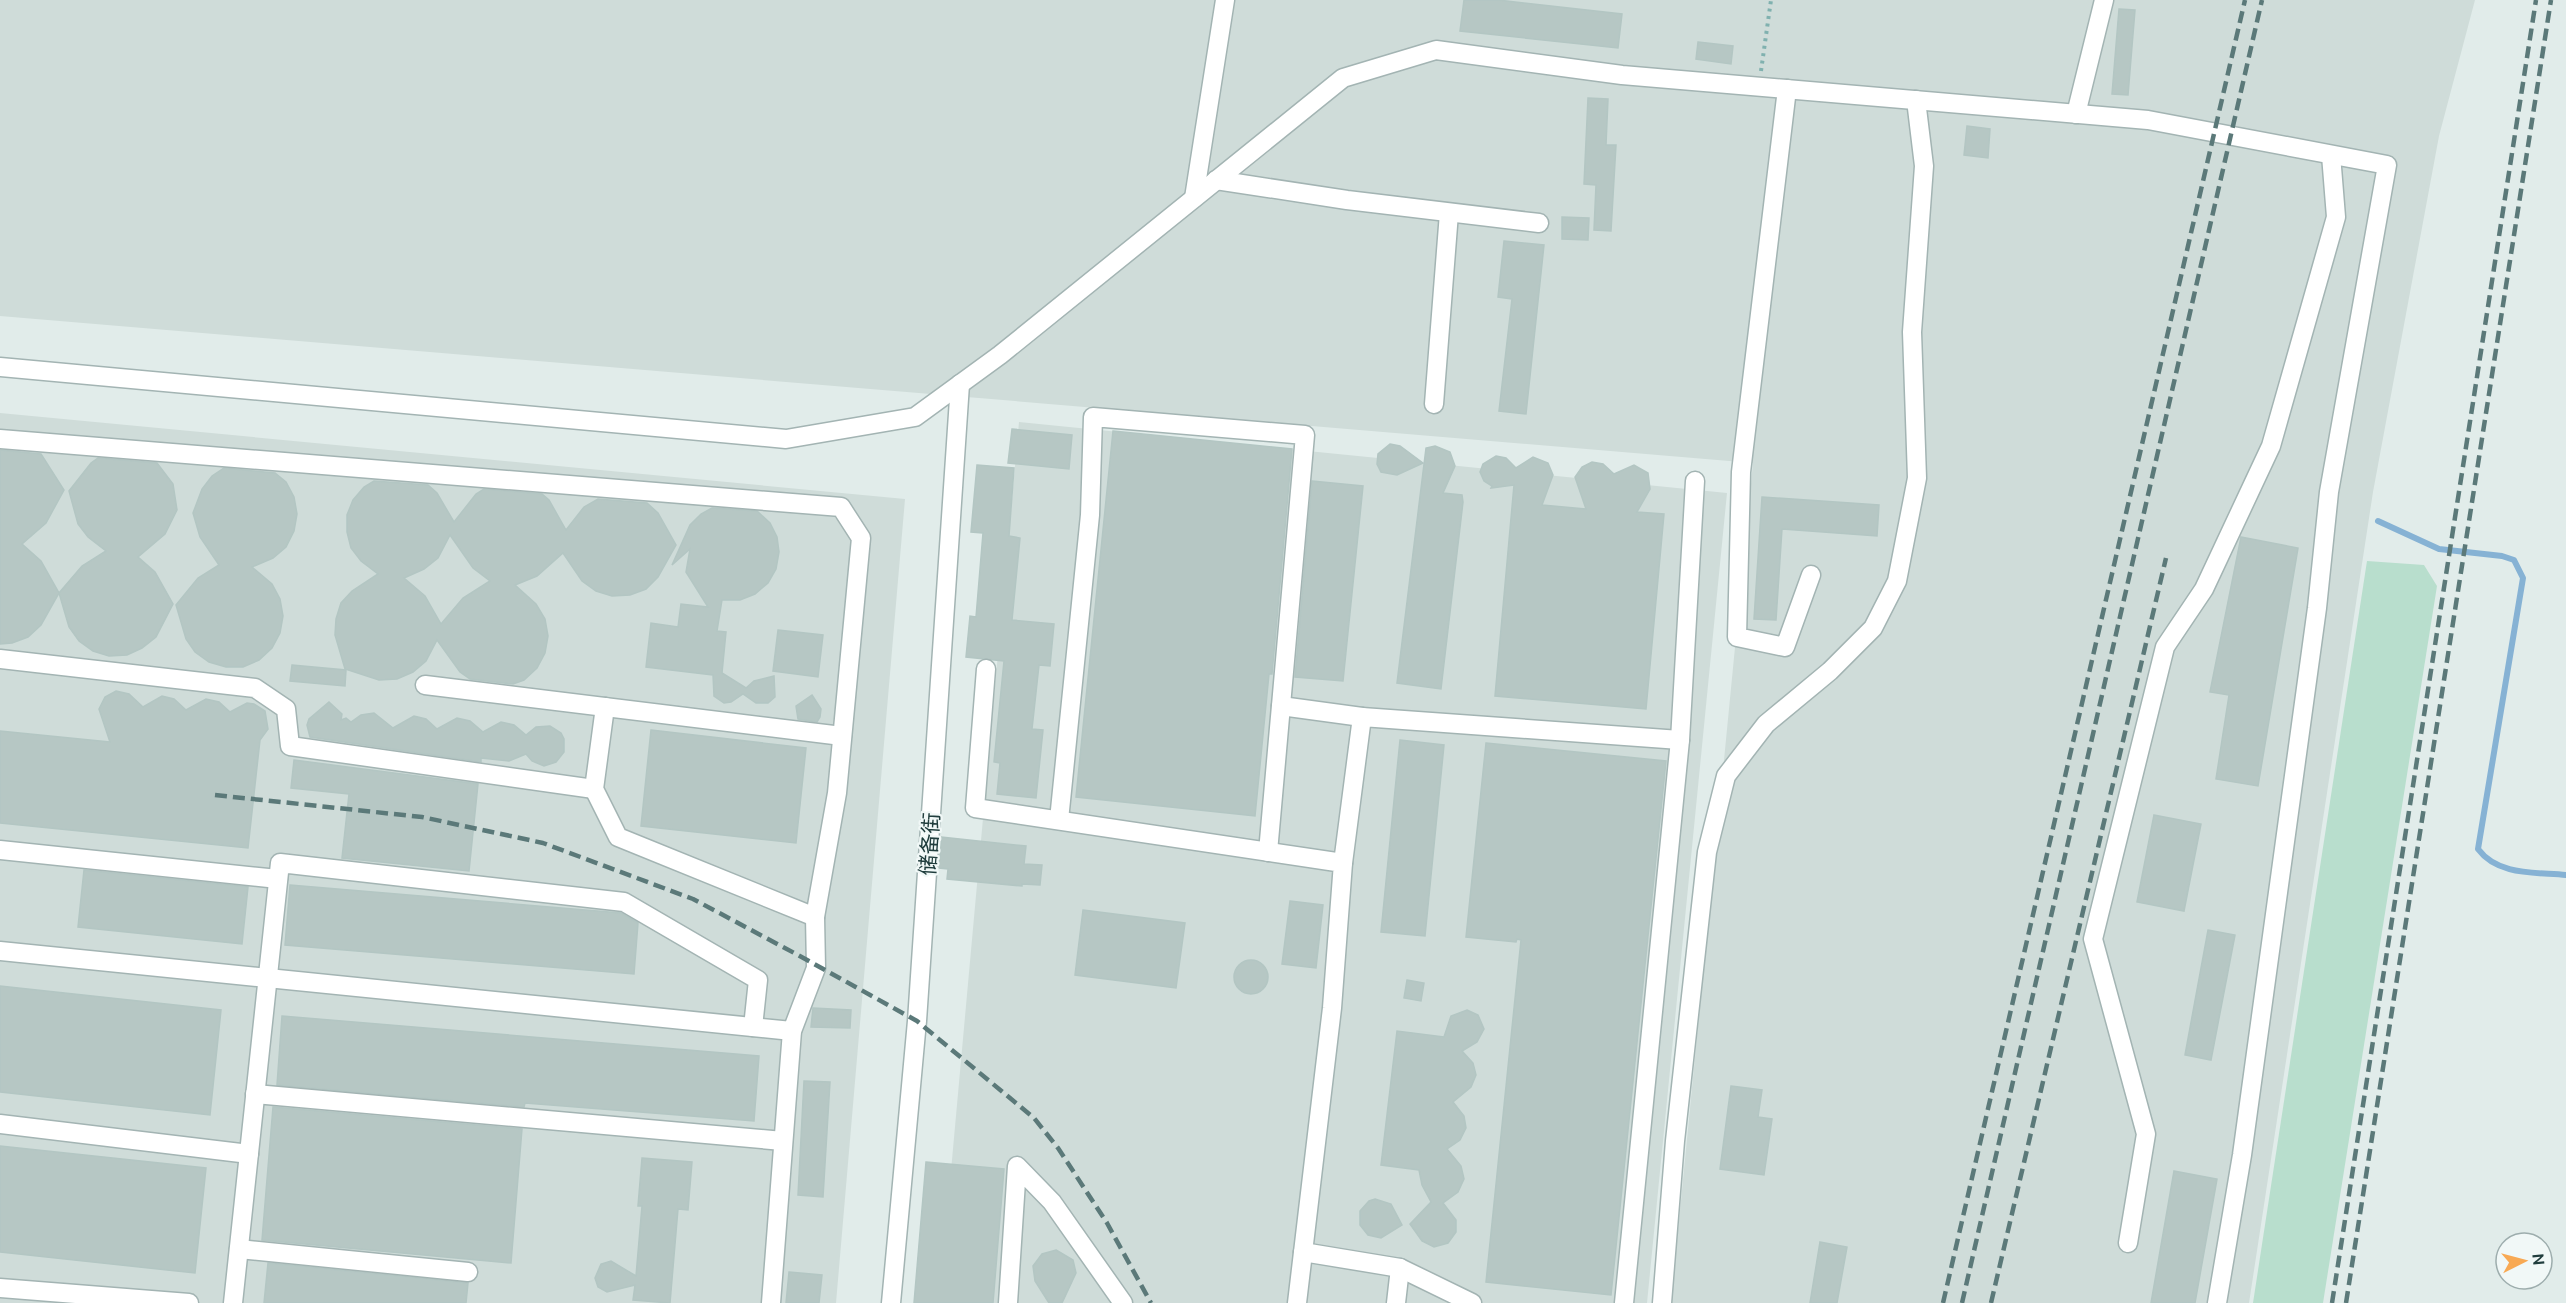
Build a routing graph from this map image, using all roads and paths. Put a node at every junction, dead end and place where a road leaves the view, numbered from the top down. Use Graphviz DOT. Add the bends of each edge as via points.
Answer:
graph roads {
  1 [pos="1226,0"];
  2 [pos="1772,0"];
  3 [pos="2104,0"];
  4 [pos="1759,87"];
  5 [pos="1787,89"];
  6 [pos="1916,100"];
  7 [pos="2076,114"];
  8 [pos="2331,155"];
  9 [pos="1216,180"];
  10 [pos="1194,198"];
  11 [pos="1449,213"];
  12 [pos="1539,223"];
  13 [pos="0,367"];
  14 [pos="960,384"];
  15 [pos="1434,404"];
  16 [pos="0,439"];
  17 [pos="1695,481"];
  18 [pos="1811,575"];
  19 [pos="0,659"];
  20 [pos="986,669"];
  21 [pos="425,684"];
  22 [pos="1281,706"];
  23 [pos="605,707"];
  24 [pos="1362,717"];
  25 [pos="842,736"];
  26 [pos="1680,740"];
  27 [pos="594,789"];
  28 [pos="1059,820"];
  29 [pos="0,850"];
  30 [pos="1268,852"];
  31 [pos="1343,863"];
  32 [pos="278,879"];
  33 [pos="815,917"];
  34 [pos="0,951"];
  35 [pos="267,978"];
  36 [pos="753,1027"];
  37 [pos="792,1031"];
  38 [pos="255,1094"];
  39 [pos="0,1124"];
  40 [pos="783,1141"];
  41 [pos="249,1154"];
  42 [pos="2128,1243"];
  43 [pos="239,1249"];
  44 [pos="1303,1252"];
  45 [pos="1400,1268"];
  46 [pos="468,1272"];
  47 [pos="0,1288"];
  48 [pos="189,1303"];
  49 [pos="233,1303"];
  50 [pos="771,1303"];
  51 [pos="891,1303"];
  52 [pos="1008,1303"];
  53 [pos="1123,1303"];
  54 [pos="1297,1303"];
  55 [pos="1396,1303"];
  56 [pos="1472,1303"];
  57 [pos="1624,1303"];
  58 [pos="1662,1303"];
  59 [pos="2217,1303"];
  1 -- 10 [label="street"];
  2 -- 4 [label="path"];
  3 -- 7 [label="street"];
  4 -- 5 [label="street"];
  4 -- 9 [label="street" via="1622,75 1436,50 1343,78"];
  5 -- 6 [label="street"];
  5 -- 18 [label="street" via="1741,472 1737,637 1785,647"];
  6 -- 7 [label="street"];
  6 -- 58 [label="street" via="1924,166 1912,332 1917,478 1897,581 1873,628 1830,671 1766,724 1726,776 1707,852"];
  7 -- 8 [label="street" via="2148,120"];
  8 -- 42 [label="street" via="2336,217 2271,446 2205,589 2165,647 2093,939 2146,1134"];
  8 -- 59 [label="street" via="2387,165 2329,492 2314,631 2242,1155"];
  9 -- 10 [label="street"];
  9 -- 11 [label="street"];
  10 -- 14 [label="street"];
  11 -- 12 [label="street"];
  11 -- 15 [label="street"];
  13 -- 14 [label="street" via="786,439 915,417"];
  14 -- 51 [label="street, 储备街" via="917,1021"];
  16 -- 25 [label="street" via="841,507 861,538"];
  17 -- 26 [label="street"];
  19 -- 27 [label="street" via="255,688 286,709 290,746"];
  20 -- 28 [label="street" via="975,808"];
  21 -- 23 [label="street"];
  22 -- 24 [label="street"];
  22 -- 28 [label="street" via="1305,435 1093,417 1090,516"];
  22 -- 30 [label="street"];
  23 -- 25 [label="street"];
  23 -- 27 [label="street"];
  24 -- 26 [label="street"];
  24 -- 31 [label="street"];
  25 -- 33 [label="street" via="837,793"];
  26 -- 57 [label="street"];
  27 -- 33 [label="street" via="618,837"];
  28 -- 30 [label="street"];
  29 -- 32 [label="street"];
  30 -- 31 [label="street"];
  31 -- 44 [label="street" via="1332,1008"];
  32 -- 35 [label="street"];
  32 -- 36 [label="street" via="280,863 624,902 758,980"];
  33 -- 37 [label="street" via="816,968"];
  34 -- 35 [label="street"];
  35 -- 36 [label="street"];
  35 -- 38 [label="street"];
  36 -- 37 [label="street"];
  37 -- 40 [label="street"];
  38 -- 40 [label="street"];
  38 -- 41 [label="street"];
  39 -- 41 [label="street"];
  40 -- 50 [label="street"];
  41 -- 43 [label="street"];
  43 -- 46 [label="street"];
  43 -- 49 [label="street"];
  44 -- 45 [label="street"];
  44 -- 54 [label="street"];
  45 -- 55 [label="street"];
  45 -- 56 [label="street"];
  47 -- 48 [label="street"];
  52 -- 53 [label="street" via="1017,1166 1052,1202"];
}
